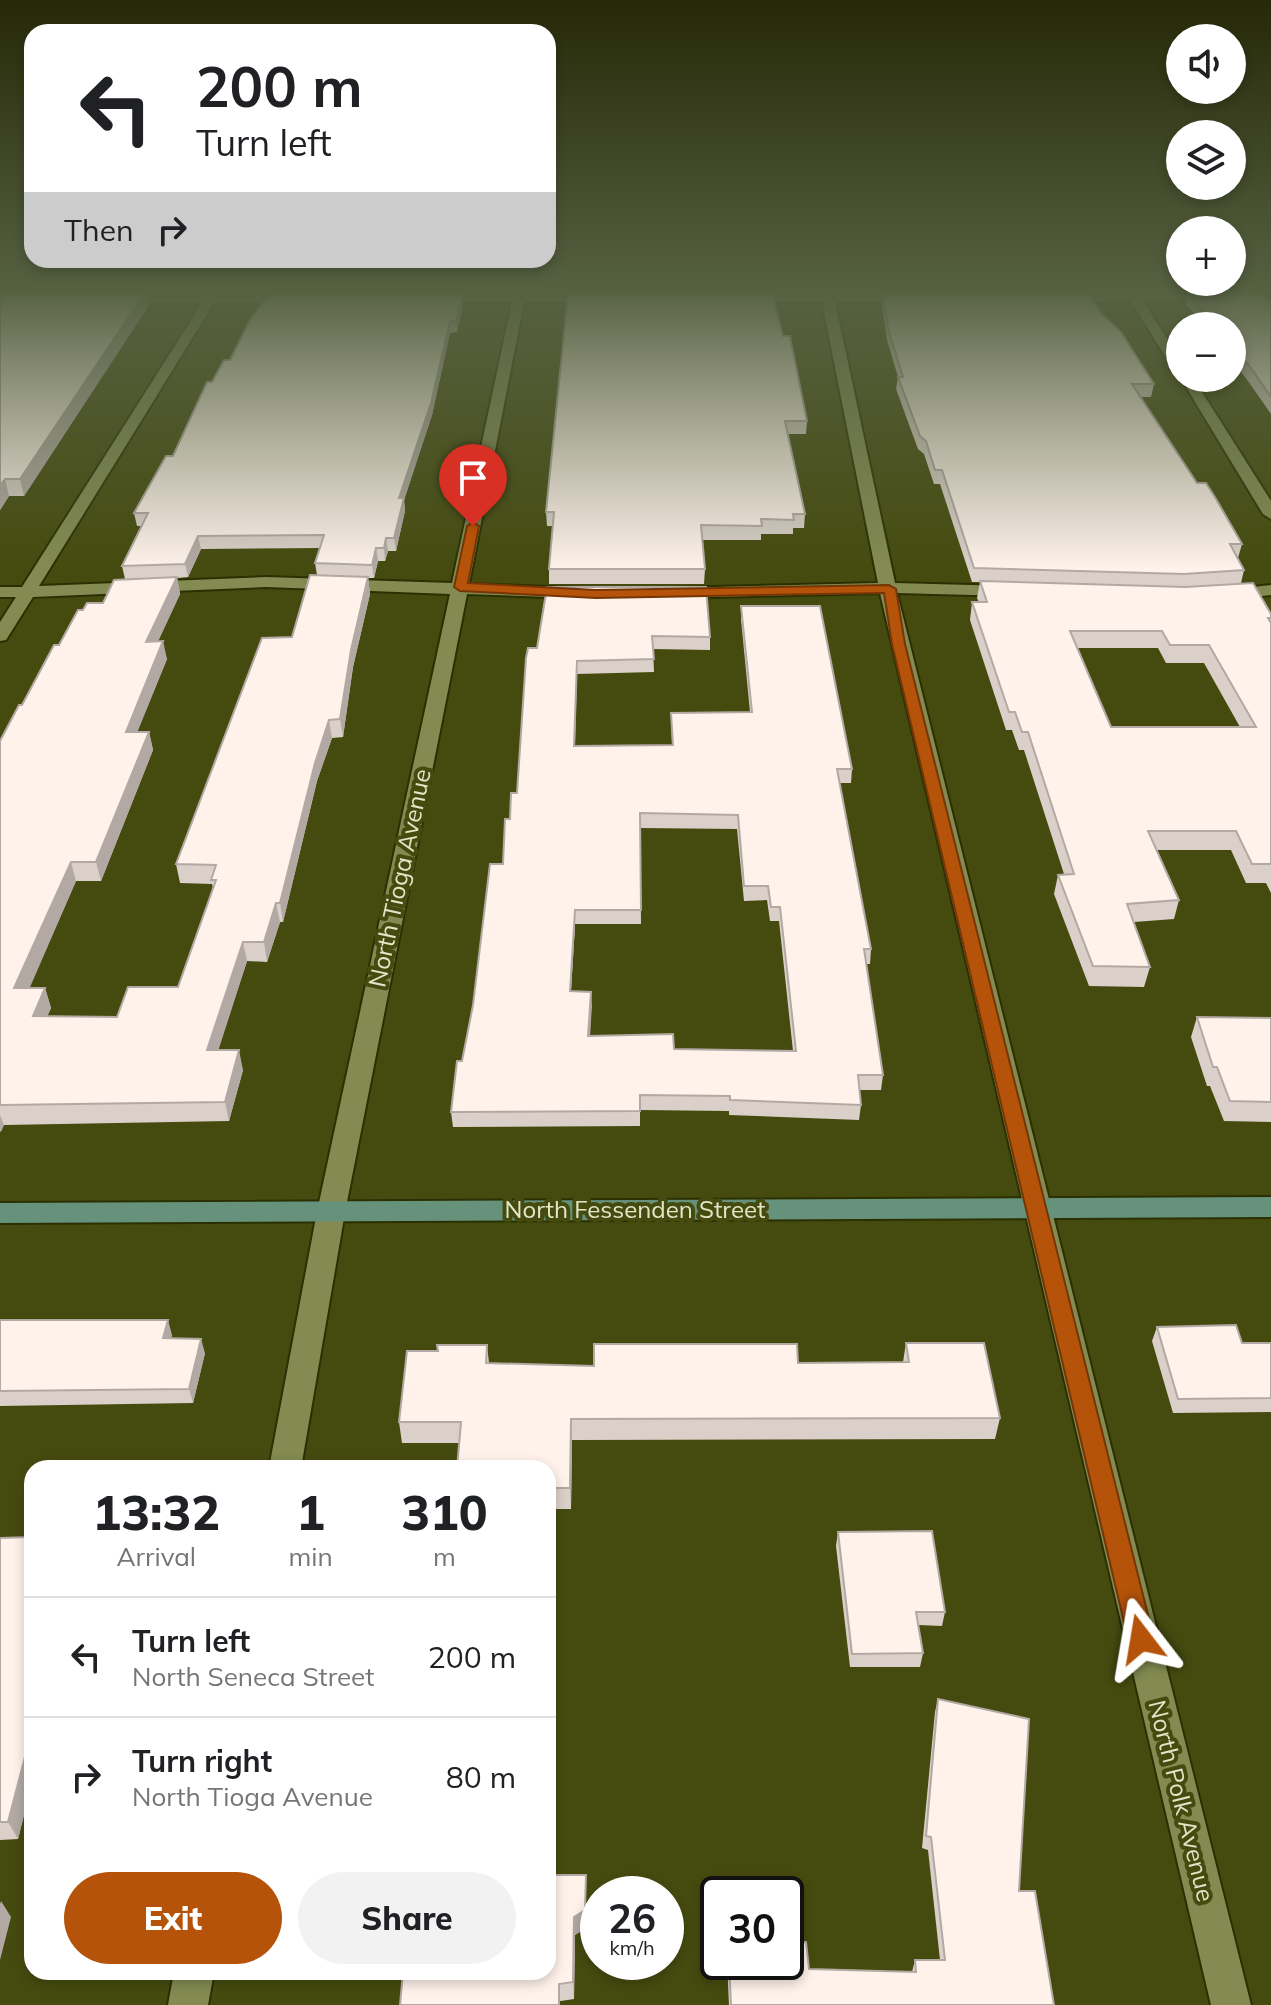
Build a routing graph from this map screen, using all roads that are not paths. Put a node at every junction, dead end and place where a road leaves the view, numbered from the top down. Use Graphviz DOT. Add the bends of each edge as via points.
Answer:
graph roads {
  1 [pos="159,383"];
  2 [pos="502,383"];
  3 [pos="845,383"];
  4 [pos="1195,392"];
  5 [pos="1271,514"];
  6 [pos="460,587"];
  7 [pos="889,589"];
  8 [pos="1271,590"];
  9 [pos="0,592"];
  10 [pos="28,592"];
  11 [pos="1029,592"];
  12 [pos="596,594"];
  13 [pos="658,594"];
  14 [pos="1211,595"];
  15 [pos="0,636"];
  16 [pos="1271,1207"];
  17 [pos="1035,1208"];
  18 [pos="331,1212"];
  19 [pos="0,1213"];
  20 [pos="286,1460"];
  21 [pos="193,1980"];
  22 [pos="188,2005"];
  23 [pos="1231,2005"];
  1 -- 10 [label="street"];
  2 -- 6 [label="street, North Tioga Avenue"];
  3 -- 7 [label="street, North Polk Avenue"];
  4 -- 5 [label="street"];
  6 -- 10 [label="street" via="266,582"];
  6 -- 12 [label="street"];
  6 -- 18 [label="street, North Tioga Avenue"];
  7 -- 11 [label="street"];
  7 -- 13 [label="street"];
  7 -- 17 [label="street, North Polk Avenue"];
  8 -- 14 [label="street"];
  9 -- 10 [label="street"];
  10 -- 15 [label="street"];
  16 -- 17 [label="main road, North Fessenden Street"];
  17 -- 18 [label="main road, North Fessenden Street"];
  17 -- 23 [label="street, North Polk Avenue"];
  18 -- 19 [label="main road, North Fessenden Street"];
  18 -- 20 [label="street, North Tioga Avenue"];
  21 -- 22 [label="street"];
}
